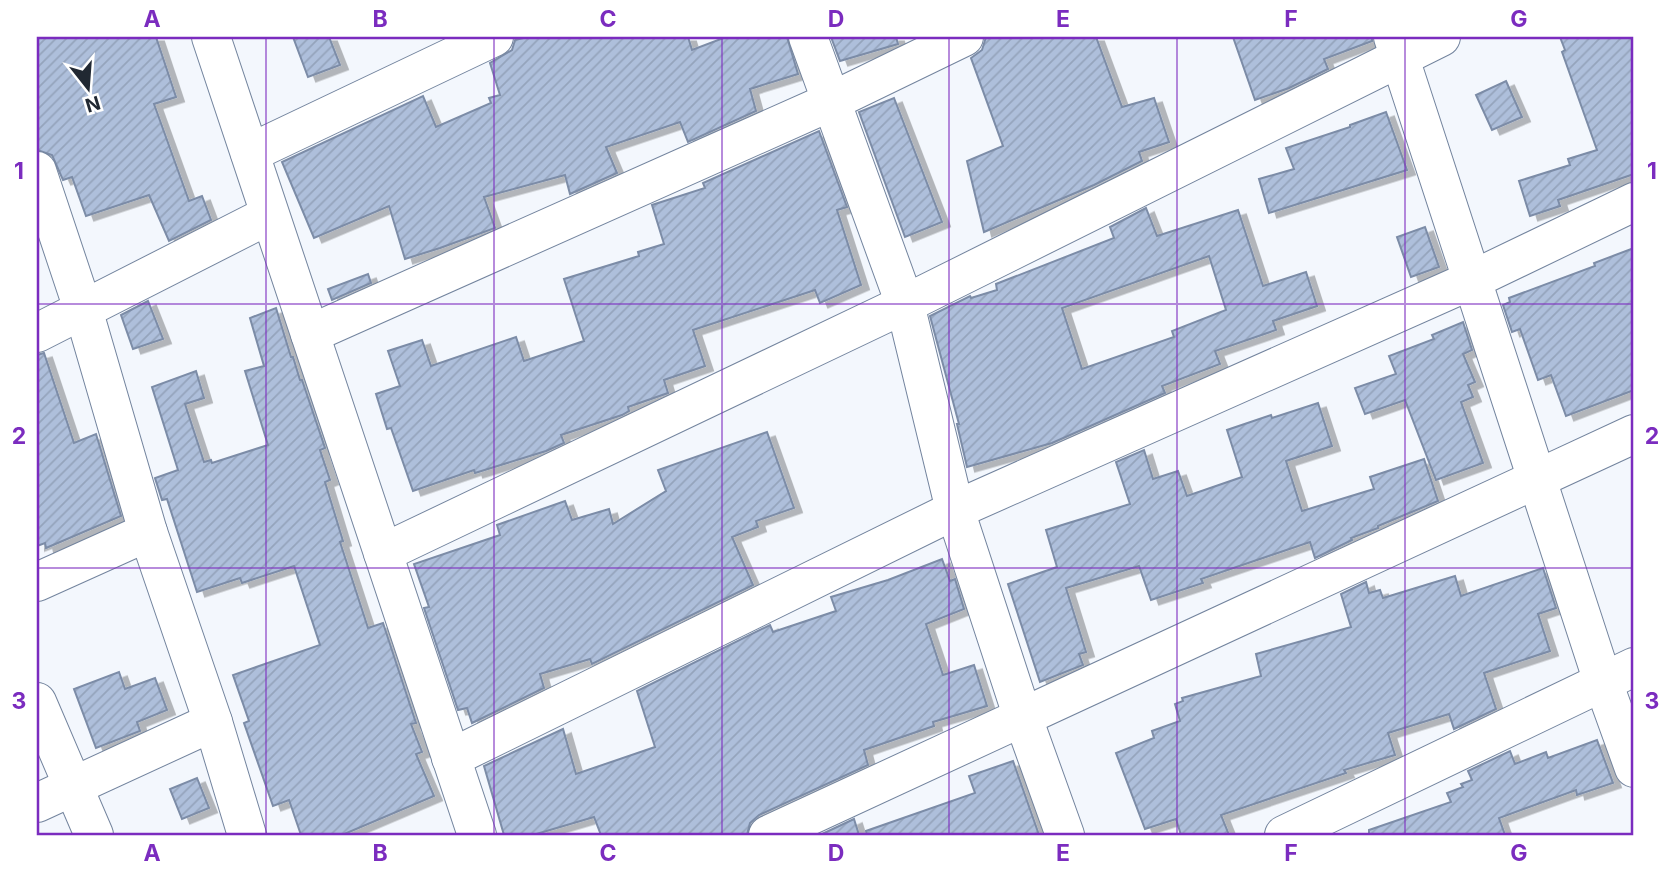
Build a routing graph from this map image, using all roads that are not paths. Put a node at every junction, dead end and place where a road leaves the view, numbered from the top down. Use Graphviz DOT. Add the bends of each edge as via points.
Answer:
graph roads {
  1 [pos="211,37"];
  2 [pos="494,37"];
  3 [pos="808,37"];
  4 [pos="964,37"];
  5 [pos="1441,37"];
  6 [pos="1396,47"];
  7 [pos="830,102"];
  8 [pos="250,153"];
  9 [pos="37,171"];
  10 [pos="1634,202"];
  11 [pos="269,215"];
  12 [pos="1472,280"];
  13 [pos="905,304"];
  14 [pos="83,309"];
  15 [pos="37,333"];
  16 [pos="310,334"];
  17 [pos="1634,434"];
  18 [pos="1537,479"];
  19 [pos="955,510"];
  20 [pos="148,532"];
  21 [pos="383,553"];
  22 [pos="37,582"];
  23 [pos="1619,674"];
  24 [pos="37,702"];
  25 [pos="1023,718"];
  26 [pos="213,722"];
  27 [pos="452,758"];
  28 [pos="1634,768"];
  29 [pos="74,786"];
  30 [pos="37,803"];
  31 [pos="94,835"];
  32 [pos="247,835"];
  33 [pos="477,835"];
  34 [pos="768,835"];
  35 [pos="1065,835"];
  36 [pos="1284,835"];
  1 -- 8 [label="street"];
  2 -- 8 [label="street"];
  3 -- 7 [label="street"];
  4 -- 7 [label="street"];
  5 -- 6 [label="street"];
  6 -- 12 [label="street"];
  6 -- 13 [label="street"];
  7 -- 13 [label="street"];
  7 -- 16 [label="street"];
  8 -- 11 [label="street"];
  9 -- 14 [label="street"];
  10 -- 12 [label="street"];
  11 -- 14 [label="street"];
  11 -- 16 [label="street"];
  12 -- 18 [label="street"];
  12 -- 19 [label="street"];
  13 -- 19 [label="street"];
  13 -- 21 [label="street"];
  14 -- 15 [label="street"];
  14 -- 20 [label="street"];
  16 -- 21 [label="street"];
  17 -- 18 [label="street"];
  18 -- 23 [label="street"];
  18 -- 25 [label="street"];
  19 -- 25 [label="street"];
  19 -- 27 [label="street"];
  20 -- 22 [label="street"];
  20 -- 26 [label="street"];
  21 -- 27 [label="street"];
  23 -- 28 [label="street"];
  23 -- 36 [label="street"];
  24 -- 29 [label="street"];
  25 -- 34 [label="street"];
  25 -- 35 [label="street"];
  26 -- 29 [label="street"];
  26 -- 32 [label="street"];
  27 -- 33 [label="street"];
  29 -- 30 [label="street"];
  29 -- 31 [label="street"];
}
